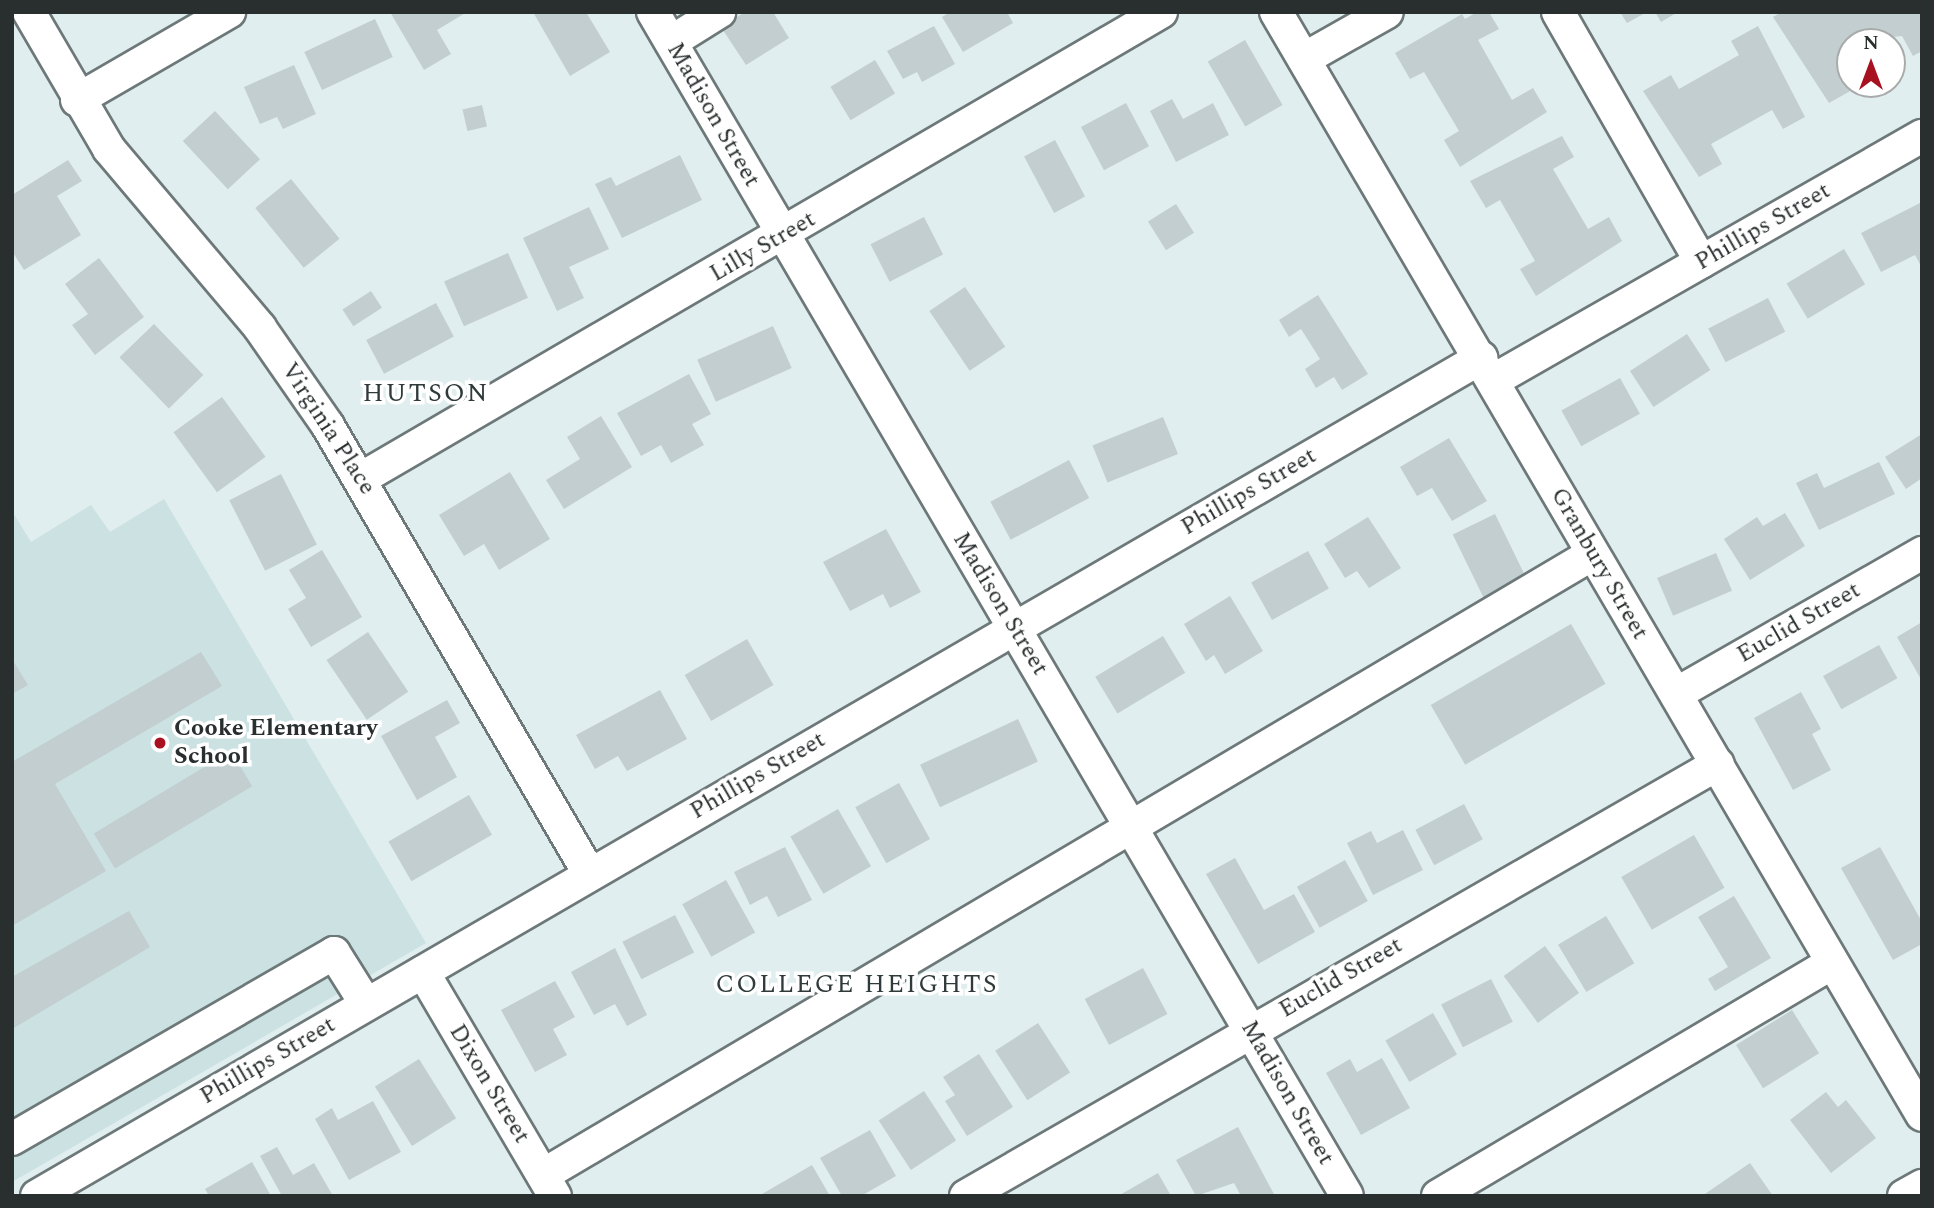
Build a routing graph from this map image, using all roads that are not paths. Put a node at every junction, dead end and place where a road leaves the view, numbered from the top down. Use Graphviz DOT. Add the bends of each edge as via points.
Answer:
graph roads {
  1 [pos="29,12"];
  2 [pos="229,12"];
  3 [pos="653,12"];
  4 [pos="719,12"];
  5 [pos="1161,12"];
  6 [pos="1276,12"];
  7 [pos="1387,12"];
  8 [pos="1558,12"];
  9 [pos="671,42"];
  10 [pos="1304,59"];
  11 [pos="78,100"];
  12 [pos="1922,136"];
  13 [pos="782,236"];
  14 [pos="1701,262"];
  15 [pos="1488,369"];
  16 [pos="362,478"];
  17 [pos="1922,553"];
  18 [pos="1591,555"];
  19 [pos="1015,628"];
  20 [pos="1676,694"];
  21 [pos="1718,764"];
  22 [pos="1133,831"];
  23 [pos="589,873"];
  24 [pos="1832,963"];
  25 [pos="423,972"];
  26 [pos="366,1004"];
  27 [pos="1250,1030"];
  28 [pos="1922,1115"];
  29 [pos="12,1139"];
  30 [pos="549,1186"];
  31 [pos="1922,1186"];
  32 [pos="37,1196"];
  33 [pos="966,1196"];
  34 [pos="1347,1196"];
  35 [pos="1438,1196"];
  36 [pos="1904,1196"];
  1 -- 11 [label="street, Virginia Place"];
  2 -- 11 [label="street"];
  3 -- 9 [label="street, Madison Street"];
  4 -- 9 [label="street"];
  5 -- 13 [label="street, Lilly Street"];
  6 -- 10 [label="street, Granbury Street"];
  7 -- 10 [label="street"];
  8 -- 14 [label="street"];
  9 -- 13 [label="street, Madison Street"];
  10 -- 15 [label="street, Granbury Street"];
  11 -- 16 [label="street, Virginia Place" via="148,198 260,328"];
  12 -- 14 [label="street, Phillips Street"];
  13 -- 16 [label="street, Lilly Street"];
  13 -- 19 [label="street, Madison Street"];
  14 -- 15 [label="street, Phillips Street"];
  15 -- 18 [label="street, Granbury Street"];
  15 -- 19 [label="street, Phillips Street"];
  16 -- 23 [label="street, Virginia Place"];
  17 -- 20 [label="street, Euclid Street"];
  18 -- 20 [label="street, Granbury Street"];
  18 -- 22 [label="street"];
  19 -- 22 [label="street, Madison Street"];
  19 -- 23 [label="street, Phillips Street"];
  20 -- 21 [label="street, Granbury Street"];
  21 -- 24 [label="street, Granbury Street"];
  21 -- 27 [label="street, Euclid Street"];
  22 -- 27 [label="street, Madison Street"];
  22 -- 30 [label="street"];
  23 -- 25 [label="street, Phillips Street"];
  24 -- 28 [label="street, Granbury Street"];
  24 -- 35 [label="street"];
  25 -- 26 [label="street, Phillips Street"];
  25 -- 30 [label="street, Dixon Street"];
  26 -- 29 [label="street" via="334,953"];
  26 -- 32 [label="street, Phillips Street"];
  27 -- 33 [label="street, Euclid Street"];
  27 -- 34 [label="street, Madison Street"];
  31 -- 36 [label="street"];
}
